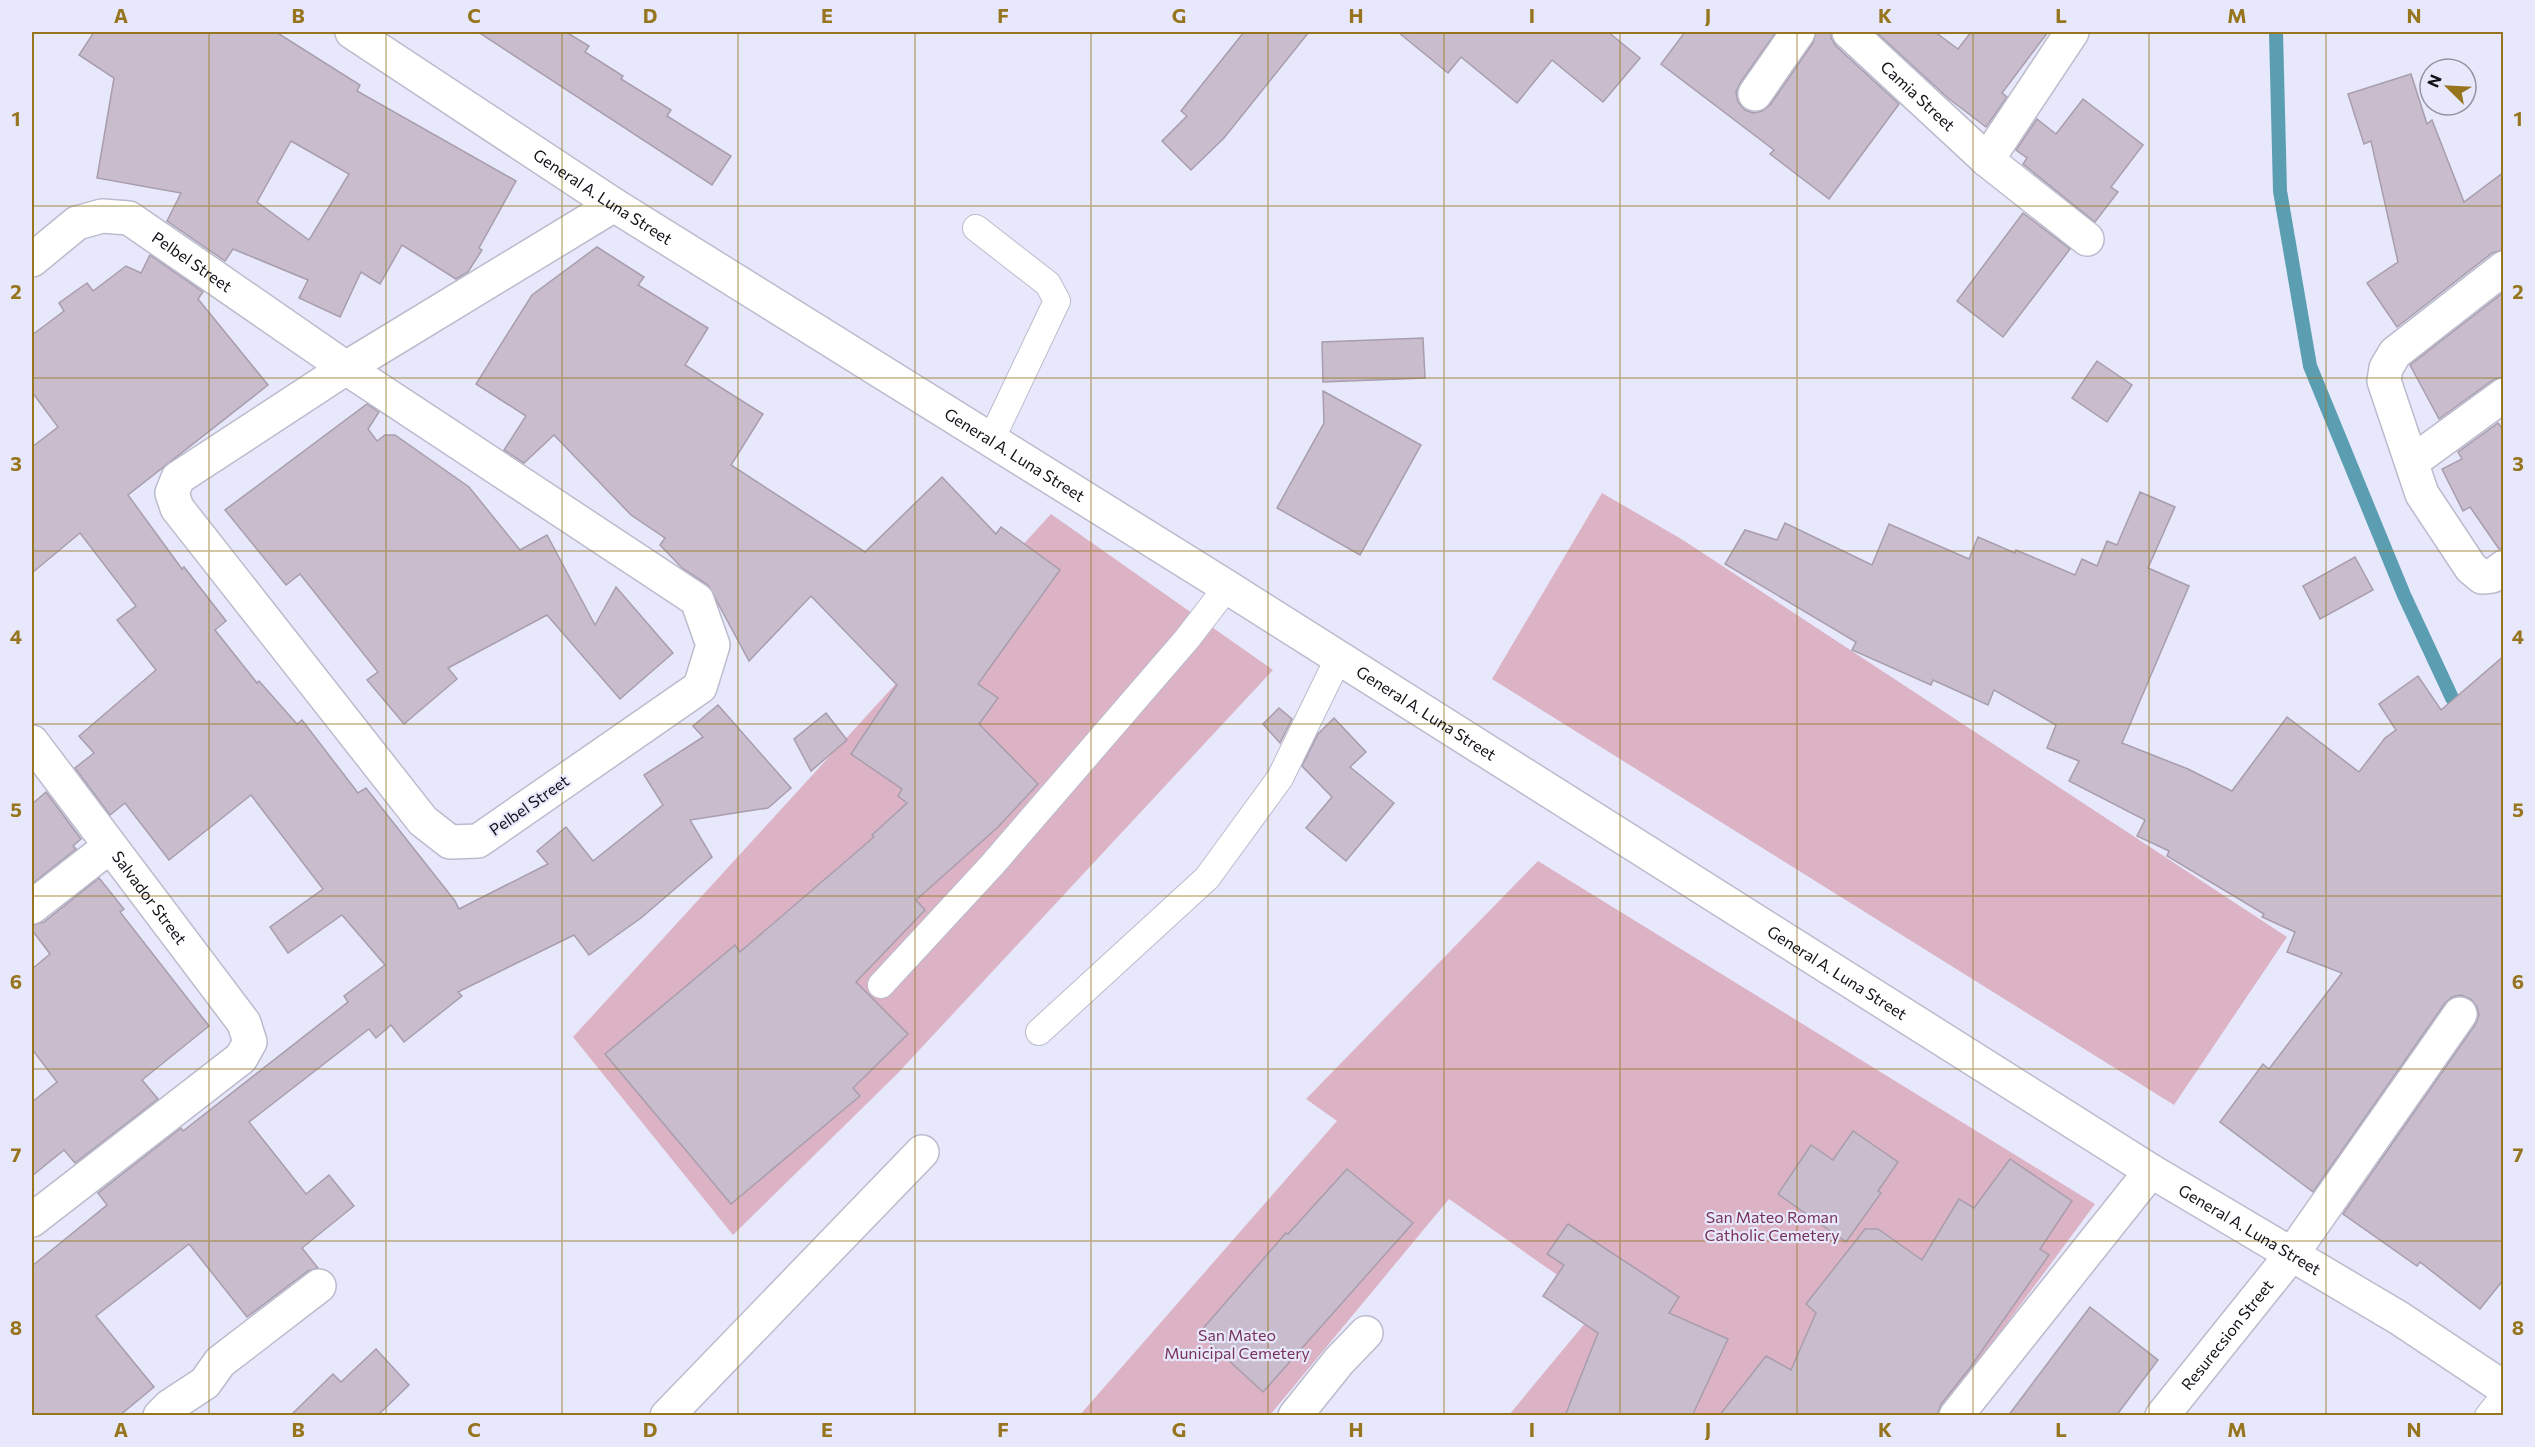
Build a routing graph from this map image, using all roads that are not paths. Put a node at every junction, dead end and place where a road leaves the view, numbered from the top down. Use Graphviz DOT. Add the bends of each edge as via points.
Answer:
graph roads {
  1 [pos="352,32"];
  2 [pos="1798,32"];
  3 [pos="1849,32"];
  4 [pos="2072,32"];
  5 [pos="1755,94"];
  6 [pos="1987,160"];
  7 [pos="614,205"];
  8 [pos="976,228"];
  9 [pos="2087,239"];
  10 [pos="32,260"];
  11 [pos="2504,268"];
  12 [pos="346,368"];
  13 [pos="2504,395"];
  14 [pos="991,440"];
  15 [pos="2412,462"];
  16 [pos="2504,567"];
  17 [pos="1227,587"];
  18 [pos="1339,657"];
  19 [pos="32,742"];
  20 [pos="109,846"];
  21 [pos="32,907"];
  22 [pos="881,985"];
  23 [pos="2460,1014"];
  24 [pos="1038,1032"];
  25 [pos="922,1152"];
  26 [pos="2151,1170"];
  27 [pos="32,1220"];
  28 [pos="2292,1254"];
  29 [pos="319,1286"];
  30 [pos="1366,1333"];
  31 [pos="2504,1388"];
  32 [pos="2504,1396"];
  33 [pos="160,1416"];
  34 [pos="667,1416"];
  35 [pos="1295,1416"];
  36 [pos="1956,1416"];
  37 [pos="2162,1416"];
  38 [pos="2488,1416"];
  1 -- 7 [label="street, General A. Luna Street"];
  2 -- 5 [label="street"];
  3 -- 6 [label="street, Camia Street"];
  4 -- 6 [label="street"];
  6 -- 9 [label="street, Camia Street"];
  7 -- 12 [label="street, Pelbel Street"];
  7 -- 14 [label="street, General A. Luna Street"];
  8 -- 14 [label="lane" via="1048,284 1057,301"];
  10 -- 12 [label="street, Pelbel Street" via="77,223 102,216 129,218"];
  11 -- 15 [label="street" via="2395,353 2385,368 2384,381"];
  12 -- 12 [label="street, Pelbel Street" via="697,600 713,645 700,687 478,841 450,842 423,821 177,508 172,493 178,478"];
  13 -- 15 [label="street"];
  14 -- 17 [label="street, General A. Luna Street"];
  15 -- 16 [label="street" via="2422,494 2470,568 2482,577 2492,576"];
  17 -- 18 [label="street, General A. Luna Street"];
  17 -- 22 [label="lane" via="1187,639 992,865"];
  18 -- 24 [label="lane" via="1280,778 1207,878"];
  18 -- 26 [label="street, General A. Luna Street"];
  19 -- 20 [label="street, Salvador Street"];
  20 -- 21 [label="street"];
  20 -- 27 [label="street, Salvador Street" via="244,1023 250,1042 241,1058"];
  23 -- 28 [label="street, Resurecsion Street"];
  25 -- 34 [label="street"];
  26 -- 28 [label="street, General A. Luna Street"];
  26 -- 36 [label="street"];
  28 -- 31 [label="street, General A. Luna Street" via="2399,1318"];
  28 -- 37 [label="street, Resurecsion Street"];
  29 -- 33 [label="street" via="220,1362 205,1383"];
  30 -- 35 [label="street"];
  32 -- 38 [label="lane"];
}
